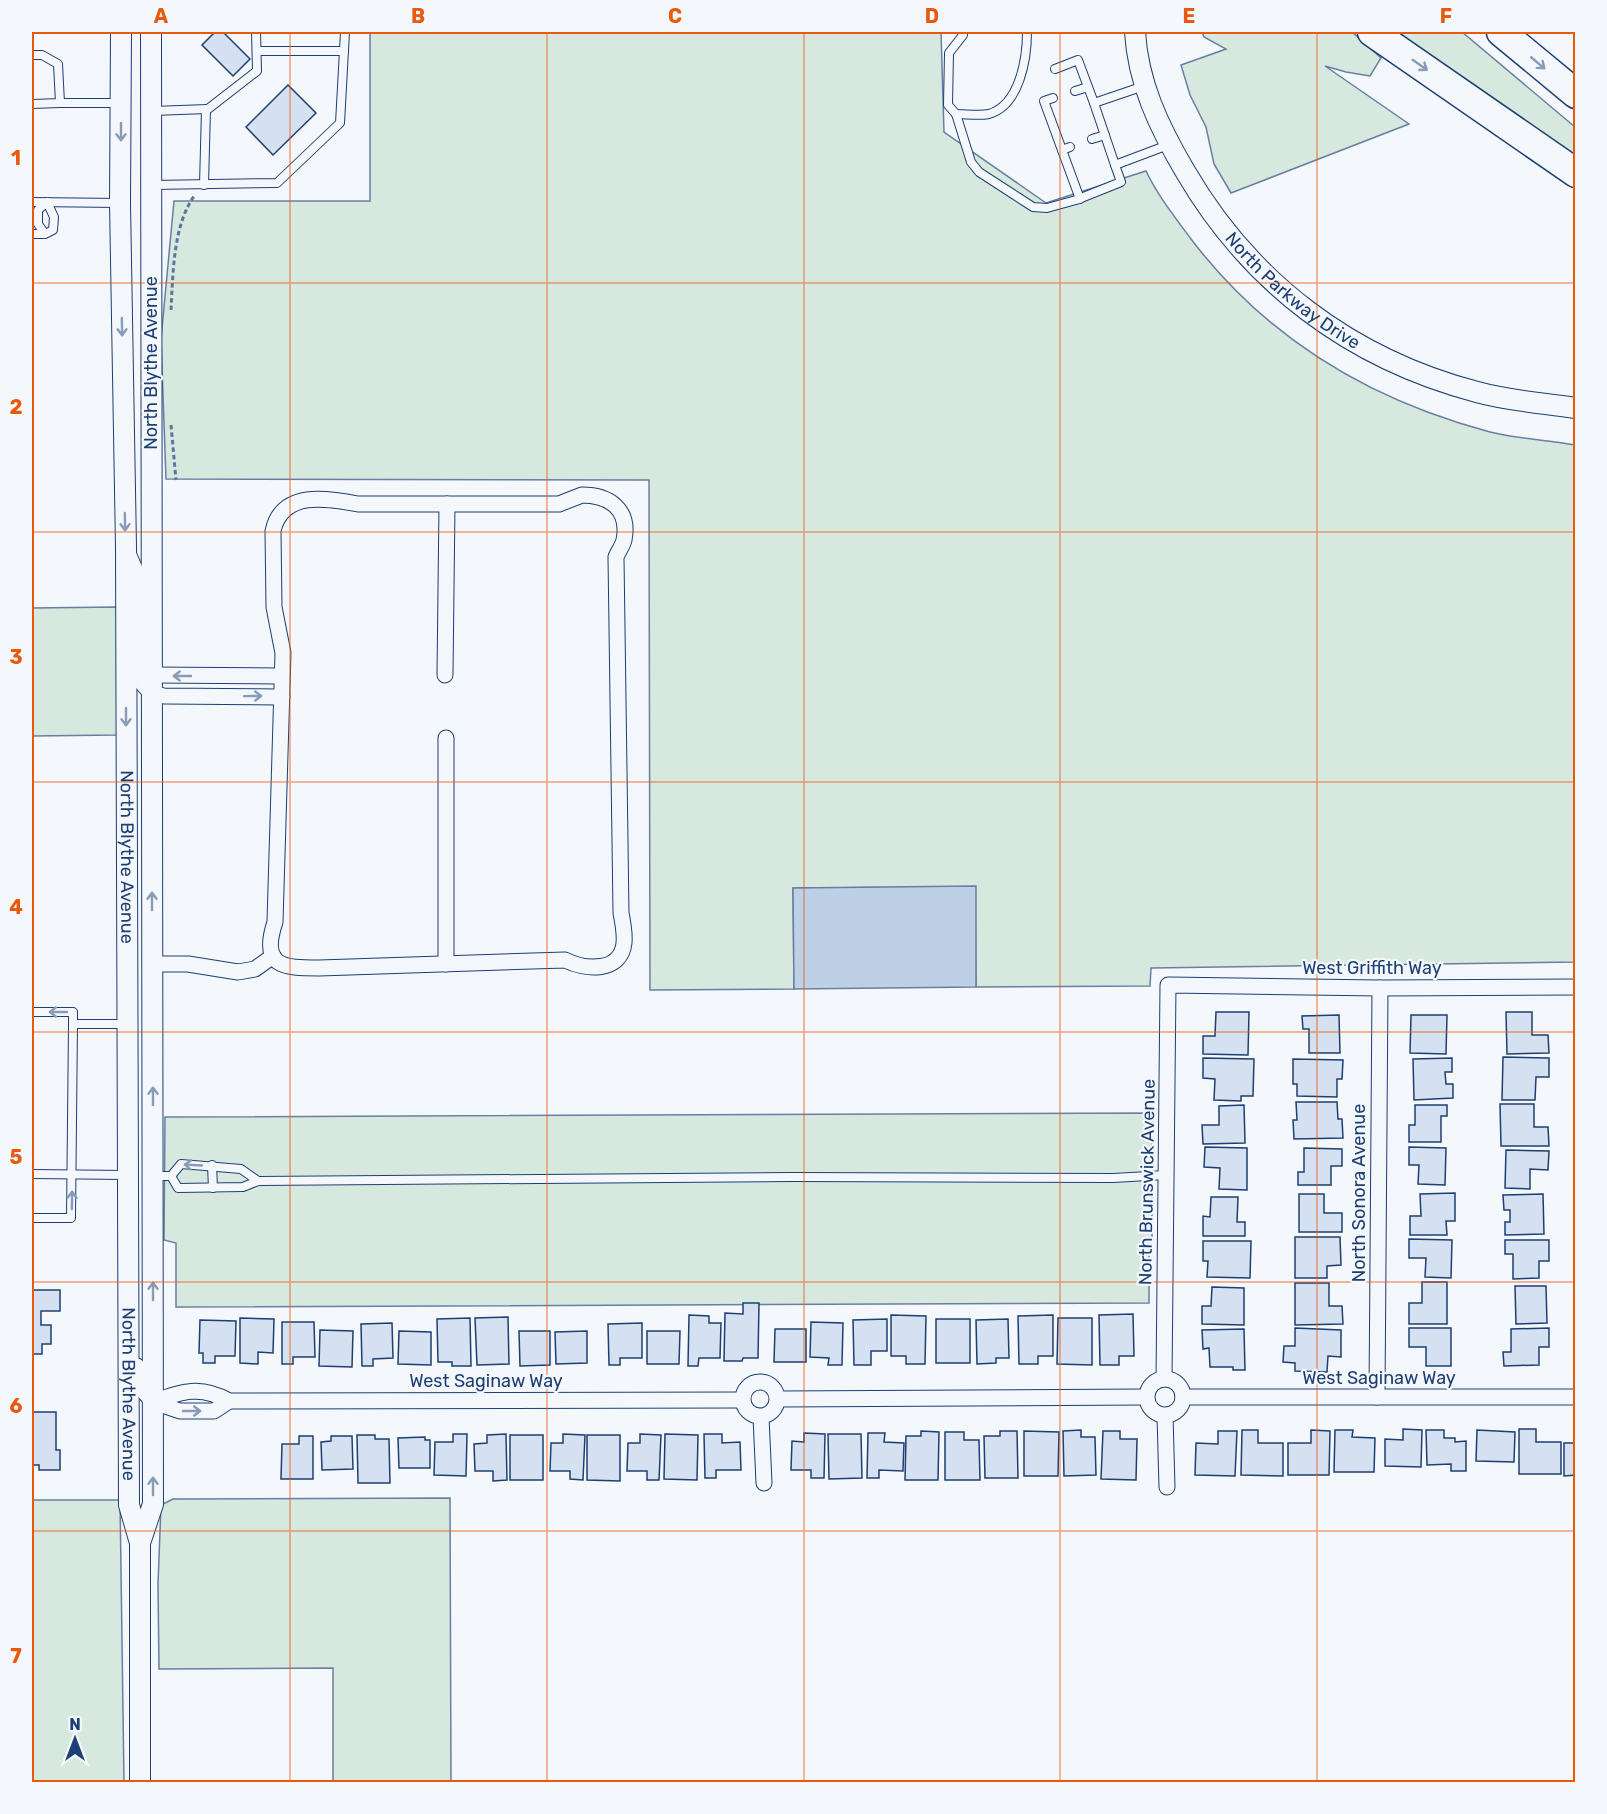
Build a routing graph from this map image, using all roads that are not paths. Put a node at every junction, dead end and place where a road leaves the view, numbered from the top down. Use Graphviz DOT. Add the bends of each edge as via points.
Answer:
graph roads {
  1 [pos="121,32"];
  2 [pos="151,32"];
  3 [pos="256,32"];
  4 [pos="345,32"];
  5 [pos="963,32"];
  6 [pos="1027,32"];
  7 [pos="1135,32"];
  8 [pos="1372,32"];
  9 [pos="1501,32"];
  10 [pos="257,51"];
  11 [pos="344,51"];
  12 [pos="32,55"];
  13 [pos="1055,69"];
  14 [pos="1144,86"];
  15 [pos="1088,87"];
  16 [pos="1075,91"];
  17 [pos="1575,94"];
  18 [pos="1053,98"];
  19 [pos="60,103"];
  20 [pos="121,103"];
  21 [pos="1094,103"];
  22 [pos="32,104"];
  23 [pos="206,109"];
  24 [pos="151,111"];
  25 [pos="956,114"];
  26 [pos="1105,135"];
  27 [pos="1092,139"];
  28 [pos="1169,144"];
  29 [pos="1070,147"];
  30 [pos="1062,150"];
  31 [pos="1115,165"];
  32 [pos="1575,173"];
  33 [pos="151,185"];
  34 [pos="204,185"];
  35 [pos="1080,199"];
  36 [pos="32,202"];
  37 [pos="47,202"];
  38 [pos="120,203"];
  39 [pos="32,234"];
  40 [pos="45,234"];
  41 [pos="1575,408"];
  42 [pos="447,504"];
  43 [pos="126,548"];
  44 [pos="221,675"];
  45 [pos="445,675"];
  46 [pos="282,676"];
  47 [pos="152,685"];
  48 [pos="222,696"];
  49 [pos="282,697"];
  50 [pos="446,738"];
  51 [pos="273,956"];
  52 [pos="152,964"];
  53 [pos="446,964"];
  54 [pos="1168,985"];
  55 [pos="1575,987"];
  56 [pos="1380,988"];
  57 [pos="32,1012"];
  58 [pos="152,1023"];
  59 [pos="73,1024"];
  60 [pos="127,1024"];
  61 [pos="212,1166"];
  62 [pos="32,1174"];
  63 [pos="72,1174"];
  64 [pos="128,1175"];
  65 [pos="1166,1175"];
  66 [pos="162,1176"];
  67 [pos="258,1181"];
  68 [pos="213,1188"];
  69 [pos="32,1218"];
  70 [pos="128,1245"];
  71 [pos="1164,1379"];
  72 [pos="1146,1397"];
  73 [pos="1183,1397"];
  74 [pos="1377,1397"];
  75 [pos="1575,1397"];
  76 [pos="778,1399"];
  77 [pos="742,1400"];
  78 [pos="153,1402"];
  79 [pos="1165,1416"];
  80 [pos="761,1417"];
  81 [pos="764,1483"];
  82 [pos="1167,1486"];
  83 [pos="140,1543"];
  84 [pos="140,1782"];
  1 -- 20 [label="street, North Blythe Avenue"];
  2 -- 24 [label="street, North Blythe Avenue"];
  3 -- 10 [label="lane"];
  4 -- 11 [label="lane"];
  5 -- 25 [label="lane" via="949,53 948,105"];
  6 -- 25 [label="lane" via="1023,71 1000,109 988,114"];
  7 -- 14 [label="street, North Parkway Drive"];
  8 -- 32 [label="highway, one-way"];
  9 -- 17 [label="highway, one-way"];
  10 -- 11 [label="lane"];
  10 -- 23 [label="lane" via="257,71"];
  11 -- 34 [label="lane" via="340,123 285,176 277,183"];
  12 -- 19 [label="lane" via="42,55 58,64"];
  13 -- 15 [label="lane" via="1078,60"];
  14 -- 21 [label="lane"];
  14 -- 28 [label="street, North Parkway Drive"];
  15 -- 16 [label="lane"];
  15 -- 21 [label="lane"];
  18 -- 30 [label="lane" via="1044,101"];
  19 -- 20 [label="lane"];
  19 -- 22 [label="lane"];
  20 -- 38 [label="street, North Blythe Avenue, one-way"];
  21 -- 26 [label="lane"];
  23 -- 24 [label="lane"];
  23 -- 34 [label="lane"];
  24 -- 33 [label="street, North Blythe Avenue"];
  25 -- 35 [label="lane" via="971,162 979,172 1033,207 1047,208"];
  26 -- 27 [label="lane"];
  26 -- 31 [label="lane"];
  28 -- 31 [label="lane"];
  28 -- 41 [label="street, North Parkway Drive" via="1217,220 1246,255 1311,315 1350,340 1436,380 1478,393"];
  29 -- 30 [label="lane"];
  30 -- 35 [label="lane"];
  31 -- 35 [label="lane" via="1121,182"];
  33 -- 34 [label="lane"];
  33 -- 47 [label="street, North Blythe Avenue"];
  36 -- 37 [label="lane"];
  37 -- 38 [label="lane"];
  37 -- 40 [label="lane" via="38,210 38,224"];
  37 -- 40 [label="lane" via="54,217 53,230"];
  38 -- 43 [label="street, North Blythe Avenue, one-way"];
  39 -- 40 [label="lane"];
  42 -- 45 [label="street"];
  42 -- 46 [label="street" via="358,504 318,499 293,504 282,512 276,520 273,542 274,607 283,653"];
  42 -- 53 [label="street" via="559,504 582,495 597,495 612,501 621,513 624,541 616,557 624,945 610,965 595,968 565,960"];
  43 -- 47 [label="street, North Blythe Avenue" via="137,574 137,674 143,686"];
  43 -- 60 [label="street, North Blythe Avenue, one-way"];
  44 -- 46 [label="street"];
  44 -- 47 [label="street, one-way"];
  44 -- 48 [label="street"];
  46 -- 49 [label="street"];
  47 -- 48 [label="street" via="164,696"];
  52 -- 47 [label="street, North Blythe Avenue, one-way"];
  48 -- 49 [label="street, one-way"];
  49 -- 51 [label="street" via="275,922 269,944"];
  50 -- 53 [label="street"];
  51 -- 52 [label="street" via="255,969 238,972 188,964"];
  51 -- 53 [label="street" via="288,968"];
  52 -- 58 [label="street, North Blythe Avenue"];
  54 -- 56 [label="street, West Griffith Way"];
  54 -- 65 [label="street, North Brunswick Avenue"];
  55 -- 56 [label="street, West Griffith Way"];
  56 -- 74 [label="street, North Sonora Avenue"];
  59 -- 57 [label="lane, one-way" via="73,1012"];
  58 -- 60 [label="street"];
  66 -- 58 [label="street, North Blythe Avenue, one-way"];
  59 -- 60 [label="lane"];
  59 -- 63 [label="lane"];
  60 -- 64 [label="street, North Blythe Avenue"];
  61 -- 66 [label="lane, one-way" via="181,1164"];
  61 -- 67 [label="lane" via="241,1168"];
  61 -- 68 [label="lane"];
  62 -- 63 [label="lane"];
  63 -- 64 [label="lane"];
  69 -- 63 [label="lane, one-way" via="72,1218"];
  64 -- 70 [label="street, North Blythe Avenue"];
  65 -- 67 [label="lane"];
  65 -- 71 [label="street, North Brunswick Avenue"];
  66 -- 68 [label="lane" via="178,1188"];
  78 -- 66 [label="street, North Blythe Avenue, one-way"];
  67 -- 68 [label="lane" via="243,1187"];
  70 -- 78 [label="street, North Blythe Avenue" via="137,1260 137,1384"];
  70 -- 83 [label="street, North Blythe Avenue" via="129,1504"];
  71 -- 72 [label="street" via="1149,1388"];
  71 -- 73 [label="street" via="1180,1388"];
  72 -- 76 [label="street"];
  72 -- 79 [label="street" via="1155,1413"];
  73 -- 74 [label="street, West Saginaw Way"];
  73 -- 79 [label="street" via="1174,1413"];
  74 -- 75 [label="street, West Saginaw Way"];
  76 -- 77 [label="street" via="773,1386 760,1381 747,1387"];
  76 -- 80 [label="street" via="773,1412"];
  77 -- 78 [label="street, West Saginaw Way" via="229,1401 214,1392 181,1392"];
  77 -- 80 [label="street" via="748,1412"];
  83 -- 78 [label="street, North Blythe Avenue, one-way" via="153,1504"];
  79 -- 82 [label="street"];
  80 -- 81 [label="street"];
  83 -- 84 [label="street, North Blythe Avenue"];
}
